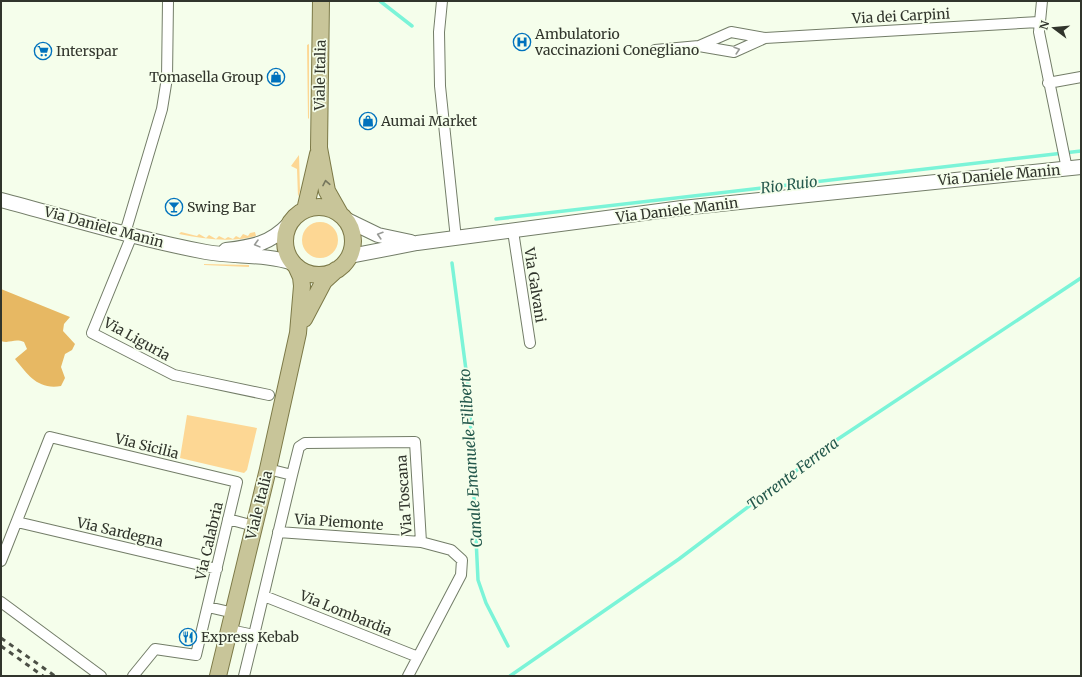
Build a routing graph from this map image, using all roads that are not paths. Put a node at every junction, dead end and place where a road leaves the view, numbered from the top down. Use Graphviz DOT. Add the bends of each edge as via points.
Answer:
graph roads {
  1 [pos="168,1"];
  2 [pos="321,1"];
  3 [pos="442,1"];
  4 [pos="1042,1"];
  5 [pos="1039,22"];
  6 [pos="765,38"];
  7 [pos="699,46"];
  8 [pos="655,50"];
  9 [pos="1081,78"];
  10 [pos="1048,83"];
  11 [pos="319,148"];
  12 [pos="1065,163"];
  13 [pos="1081,167"];
  14 [pos="1,200"];
  15 [pos="305,210"];
  16 [pos="343,217"];
  17 [pos="289,224"];
  18 [pos="513,231"];
  19 [pos="129,234"];
  20 [pos="456,239"];
  21 [pos="417,243"];
  22 [pos="208,252"];
  23 [pos="350,256"];
  24 [pos="295,265"];
  25 [pos="336,270"];
  26 [pos="298,333"];
  27 [pos="530,343"];
  28 [pos="269,395"];
  29 [pos="268,469"];
  30 [pos="292,475"];
  31 [pos="237,482"];
  32 [pos="228,519"];
  33 [pos="17,522"];
  34 [pos="254,526"];
  35 [pos="278,532"];
  36 [pos="421,542"];
  37 [pos="1,560"];
  38 [pos="216,569"];
  39 [pos="264,596"];
  40 [pos="1,602"];
  41 [pos="208,607"];
  42 [pos="234,613"];
  43 [pos="230,630"];
  44 [pos="254,635"];
  45 [pos="418,657"];
  46 [pos="100,676"];
  47 [pos="133,676"];
  48 [pos="218,676"];
  49 [pos="244,676"];
  50 [pos="408,676"];
  1 -- 19 [label="street" via="167,78 162,109"];
  2 -- 11 [label="main road, Viale Italia"];
  3 -- 20 [label="street" via="439,32 440,86"];
  4 -- 5 [label="street"];
  5 -- 6 [label="street, Via dei Carpini"];
  5 -- 10 [label="street"];
  6 -- 7 [label="street, Via dei Carpini" via="732,32"];
  7 -- 6 [label="street, Via dei Carpini, one-way" via="734,52"];
  7 -- 8 [label="street, Via dei Carpini"];
  9 -- 10 [label="street"];
  10 -- 12 [label="street"];
  11 -- 15 [label="main road, Viale Italia"];
  16 -- 11 [label="main road, Viale Italia, one-way" via="327,191"];
  12 -- 13 [label="main road, Via Daniele Manin"];
  12 -- 18 [label="main road, Via Daniele Manin" via="940,180 682,208"];
  14 -- 19 [label="main road, Via Daniele Manin"];
  15 -- 16 [label="main road" via="323,207"];
  15 -- 17 [label="main road"];
  21 -- 16 [label="main road, Via Daniele Manin, one-way" via="378,235"];
  16 -- 23 [label="main road" via="353,235"];
  17 -- 22 [label="main road, Via Daniele Manin, one-way" via="268,241"];
  17 -- 24 [label="main road" via="285,246"];
  18 -- 20 [label="main road, Via Daniele Manin"];
  18 -- 27 [label="street, Via Galvani"];
  19 -- 22 [label="main road, Via Daniele Manin"];
  19 -- 28 [label="street, Via Liguria" via="92,333 174,374"];
  20 -- 21 [label="main road, Via Daniele Manin"];
  21 -- 23 [label="main road, Via Daniele Manin"];
  22 -- 24 [label="main road, Via Daniele Manin" via="237,257 276,258"];
  23 -- 25 [label="main road"];
  24 -- 25 [label="main road" via="304,272 315,275 325,275"];
  24 -- 26 [label="main road, Viale Italia" via="302,286"];
  25 -- 26 [label="main road, Viale Italia" via="324,281"];
  26 -- 29 [label="main road, Viale Italia"];
  29 -- 30 [label="street"];
  29 -- 34 [label="main road, Viale Italia"];
  30 -- 35 [label="street, Via Toscana"];
  30 -- 36 [label="street, Via Toscana" via="298,447 305,443 415,442"];
  31 -- 32 [label="street, Via Calabria"];
  31 -- 33 [label="street, Via Sicilia" via="50,437"];
  32 -- 34 [label="street"];
  32 -- 38 [label="street, Via Calabria"];
  33 -- 37 [label="street"];
  33 -- 38 [label="street, Via Sardegna"];
  34 -- 42 [label="main road, Viale Italia"];
  35 -- 36 [label="street, Via Piemonte"];
  35 -- 39 [label="street, Via Toscana"];
  36 -- 45 [label="street, Via Toscana" via="451,550 462,560 463,568"];
  38 -- 41 [label="street, Via Calabria"];
  39 -- 44 [label="street, Via Toscana"];
  39 -- 45 [label="street, Via Lombardia"];
  40 -- 46 [label="street"];
  41 -- 42 [label="street"];
  41 -- 47 [label="street, Via Calabria" via="196,655 155,649"];
  42 -- 43 [label="main road, Viale Italia"];
  43 -- 44 [label="street"];
  43 -- 48 [label="main road, Viale Italia"];
  44 -- 49 [label="street, Via Toscana"];
  45 -- 50 [label="street, Via Toscana"];
}
